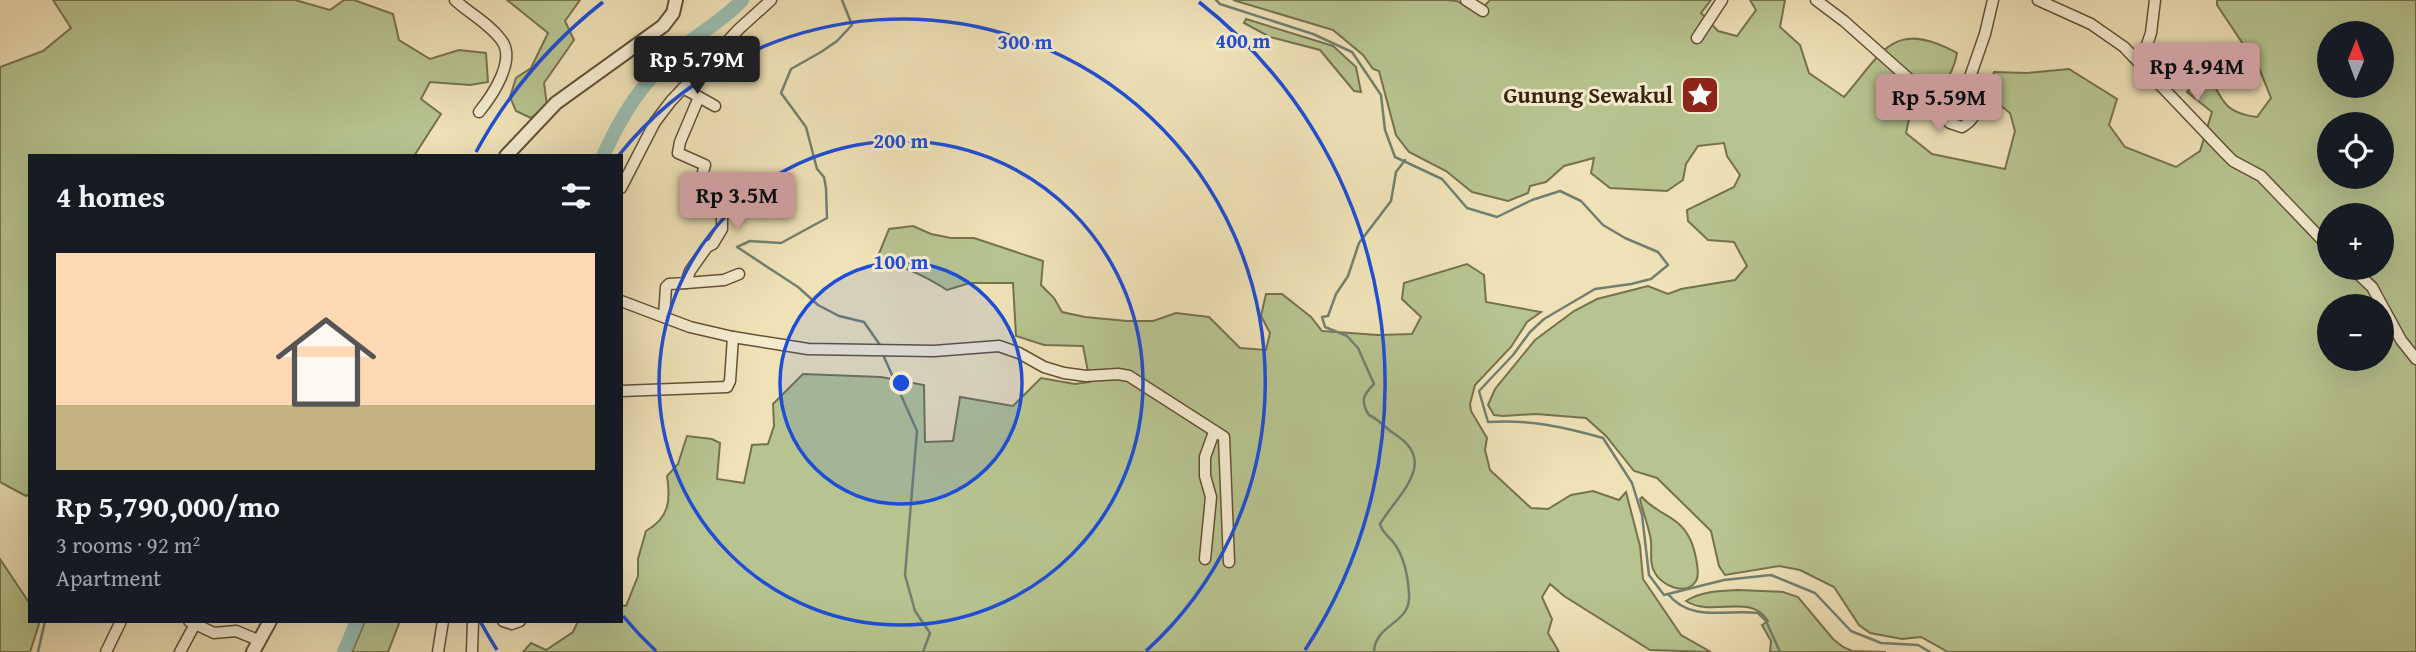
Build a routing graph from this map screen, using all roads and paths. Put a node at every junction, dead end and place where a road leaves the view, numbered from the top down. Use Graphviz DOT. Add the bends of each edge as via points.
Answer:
graph roads {
  1 [pos="455,0"];
  2 [pos="676,0"];
  3 [pos="771,0"];
  4 [pos="1466,0"];
  5 [pos="1723,0"];
  6 [pos="1816,0"];
  7 [pos="1993,0"];
  8 [pos="2038,0"];
  9 [pos="2155,0"];
  10 [pos="1483,12"];
  11 [pos="1697,38"];
  12 [pos="2140,65"];
  13 [pos="683,89"];
  14 [pos="699,97"];
  15 [pos="715,106"];
  16 [pos="480,111"];
  17 [pos="508,154"];
  18 [pos="623,184"];
  19 [pos="2317,234"];
  20 [pos="739,274"];
  21 [pos="2365,280"];
  22 [pos="686,283"];
  23 [pos="623,302"];
  24 [pos="664,317"];
  25 [pos="733,337"];
  26 [pos="2416,359"];
  27 [pos="623,391"];
  28 [pos="1214,432"];
  29 [pos="1205,559"];
  30 [pos="1229,562"];
  31 [pos="120,623"];
  32 [pos="192,623"];
  33 [pos="269,623"];
  34 [pos="443,623"];
  35 [pos="473,623"];
  36 [pos="256,646"];
  37 [pos="106,652"];
  38 [pos="180,652"];
  39 [pos="438,652"];
  40 [pos="472,652"];
  1 -- 16 [label="street" via="505,48 497,89"];
  2 -- 17 [label="street" via="663,26 556,103"];
  3 -- 13 [label="street"];
  4 -- 10 [label="street"];
  5 -- 11 [label="street"];
  6 -- 7 [label="street" via="1944,110 1943,117 1962,127 1976,114 1969,80"];
  8 -- 12 [label="street" via="2108,34"];
  9 -- 12 [label="street" via="2151,33"];
  12 -- 19 [label="street" via="2233,161 2261,176"];
  13 -- 14 [label="street"];
  13 -- 18 [label="street" via="655,122"];
  14 -- 15 [label="street"];
  14 -- 22 [label="street" via="678,153 705,165 700,183 722,196 722,229"];
  20 -- 22 [label="street"];
  21 -- 26 [label="street"];
  22 -- 24 [label="street" via="666,287"];
  23 -- 24 [label="street"];
  24 -- 25 [label="street"];
  25 -- 27 [label="street" via="727,387"];
  25 -- 28 [label="street" via="824,351 999,346 1064,373 1129,376"];
  28 -- 29 [label="street" via="1205,457 1211,498"];
  28 -- 30 [label="street" via="1224,437"];
  31 -- 37 [label="street"];
  32 -- 36 [label="street" via="214,633 233,631"];
  32 -- 38 [label="street"];
  33 -- 36 [label="street"];
  34 -- 39 [label="street"];
  35 -- 40 [label="street"];
}
